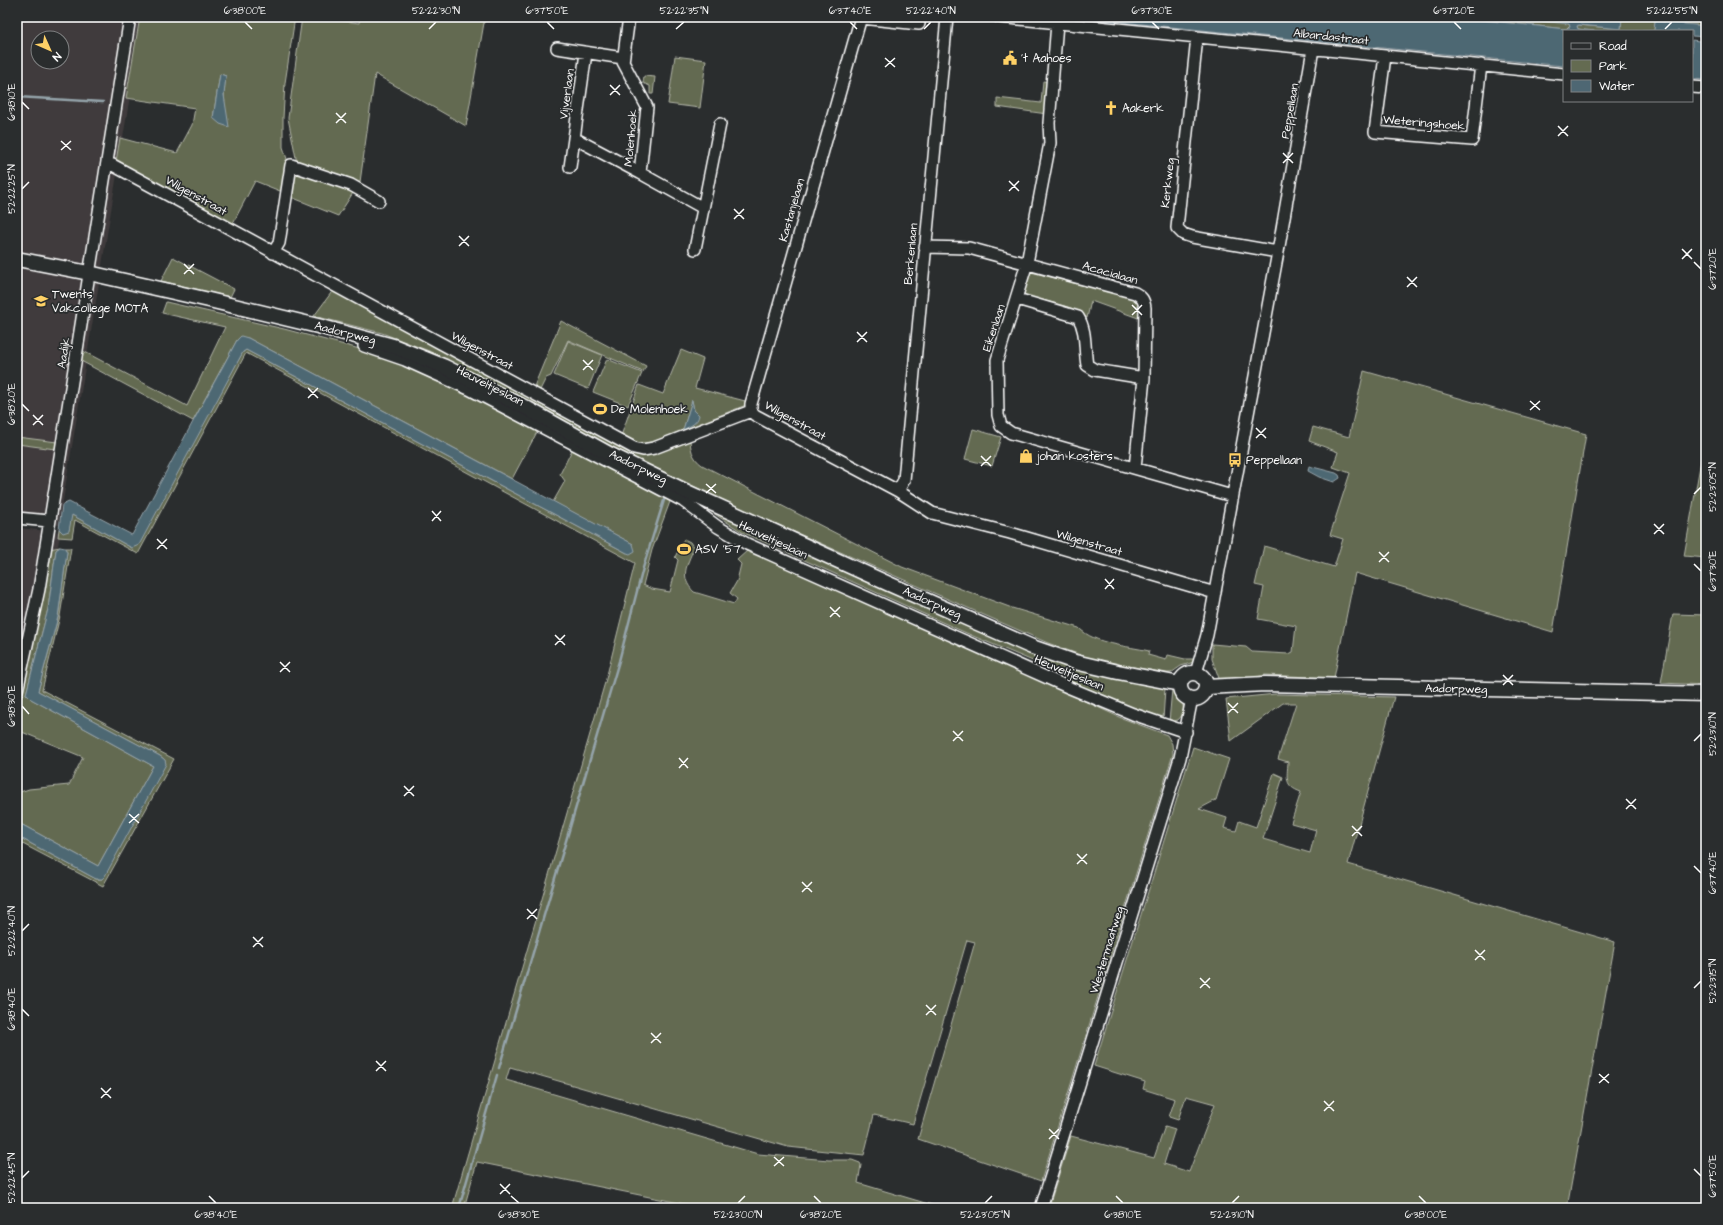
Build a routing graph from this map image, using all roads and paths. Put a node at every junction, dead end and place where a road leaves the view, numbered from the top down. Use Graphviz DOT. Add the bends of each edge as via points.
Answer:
graph roads {
  1 [pos="130,17"];
  2 [pos="629,17"];
  3 [pos="947,17"];
  4 [pos="999,17"];
  5 [pos="861,18"];
  6 [pos="1057,23"];
  7 [pos="919,24"];
  8 [pos="1198,37"];
  9 [pos="557,48"];
  10 [pos="1313,49"];
  11 [pos="586,52"];
  12 [pos="1385,56"];
  13 [pos="623,58"];
  14 [pos="1481,65"];
  15 [pos="1563,74"];
  16 [pos="1693,87"];
  17 [pos="1706,88"];
  18 [pos="720,124"];
  19 [pos="574,138"];
  20 [pos="107,162"];
  21 [pos="570,167"];
  22 [pos="640,173"];
  23 [pos="379,201"];
  24 [pos="703,208"];
  25 [pos="925,247"];
  26 [pos="695,249"];
  27 [pos="1278,252"];
  28 [pos="273,253"];
  29 [pos="17,258"];
  30 [pos="1027,263"];
  31 [pos="89,273"];
  32 [pos="1017,299"];
  33 [pos="364,346"];
  34 [pos="1144,378"];
  35 [pos="751,410"];
  36 [pos="1135,468"];
  37 [pos="898,491"];
  38 [pos="1232,496"];
  39 [pos="17,518"];
  40 [pos="49,521"];
  41 [pos="1215,593"];
  42 [pos="1196,673"];
  43 [pos="1180,684"];
  44 [pos="1206,687"];
  45 [pos="17,692"];
  46 [pos="1706,694"];
  47 [pos="1192,698"];
  48 [pos="1186,732"];
  49 [pos="1041,1208"];
  1 -- 20 [label="street, Aadijk"];
  2 -- 13 [label="street"];
  3 -- 25 [label="street, Berkenlaan"];
  4 -- 6 [label="street, Albardastraat"];
  5 -- 7 [label="street"];
  5 -- 35 [label="street, Kastanjelaan"];
  6 -- 8 [label="street, Albardastraat"];
  6 -- 30 [label="street, Eikenlaan" via="1049,123 1050,143"];
  8 -- 10 [label="street, Albardastraat"];
  8 -- 27 [label="street, Kerkweg" via="1177,228 1183,234 1192,237"];
  9 -- 11 [label="street"];
  10 -- 12 [label="street, Albardastraat"];
  10 -- 27 [label="street, Peppellaan"];
  11 -- 13 [label="street"];
  11 -- 19 [label="street, Vijverlaan"];
  12 -- 14 [label="street, Albardastraat"];
  12 -- 14 [label="street, Weteringshoek" via="1375,132 1472,140"];
  13 -- 22 [label="street, Molenhoek" via="647,107"];
  14 -- 15 [label="street, Albardastraat"];
  16 -- 17 [label="street"];
  18 -- 24 [label="street"];
  19 -- 21 [label="street, Vijverlaan"];
  19 -- 22 [label="street"];
  20 -- 28 [label="street, Wilgenstraat"];
  20 -- 31 [label="street, Aadijk"];
  22 -- 24 [label="street, Molenhoek"];
  23 -- 28 [label="street" via="351,185 291,165 279,243"];
  24 -- 26 [label="street"];
  25 -- 30 [label="street, Acacialaan" via="969,248"];
  25 -- 37 [label="street, Berkenlaan" via="904,480"];
  27 -- 38 [label="street, Peppellaan"];
  28 -- 35 [label="street, Wilgenstraat" via="634,448 654,448"];
  29 -- 31 [label="main road, Aadorpweg"];
  30 -- 32 [label="street, Eikenlaan"];
  30 -- 34 [label="street, Acacialaan" via="1140,295 1145,308"];
  31 -- 40 [label="street, Aadijk"];
  31 -- 43 [label="main road, Aadorpweg" via="393,346 445,367 609,454 687,492 1032,647 1074,662"];
  32 -- 34 [label="street" via="1078,317 1083,325 1084,351 1088,365 1095,370"];
  32 -- 36 [label="street, Eikenlaan" via="998,360 998,415 1001,426 1012,433"];
  33 -- 48 [label="street, Heuveltjeslaan" via="405,360 469,389 683,501 718,527 747,544 1070,688"];
  34 -- 36 [label="street, Acacialaan"];
  35 -- 37 [label="street, Wilgenstraat" via="755,415"];
  36 -- 38 [label="street, Eikenlaan"];
  37 -- 41 [label="street, Wilgenstraat" via="932,513"];
  38 -- 41 [label="street, Peppellaan"];
  39 -- 40 [label="street"];
  40 -- 45 [label="street, Aadijk" via="39,589"];
  41 -- 42 [label="street, Peppellaan"];
  42 -- 43 [label="main road" via="1186,675"];
  42 -- 44 [label="main road" via="1205,681"];
  43 -- 47 [label="main road" via="1181,691"];
  44 -- 46 [label="main road, Aadorpweg" via="1265,684"];
  44 -- 47 [label="main road" via="1201,695"];
  47 -- 48 [label="street, Westermaatweg"];
  48 -- 49 [label="street, Westermaatweg"];
}
